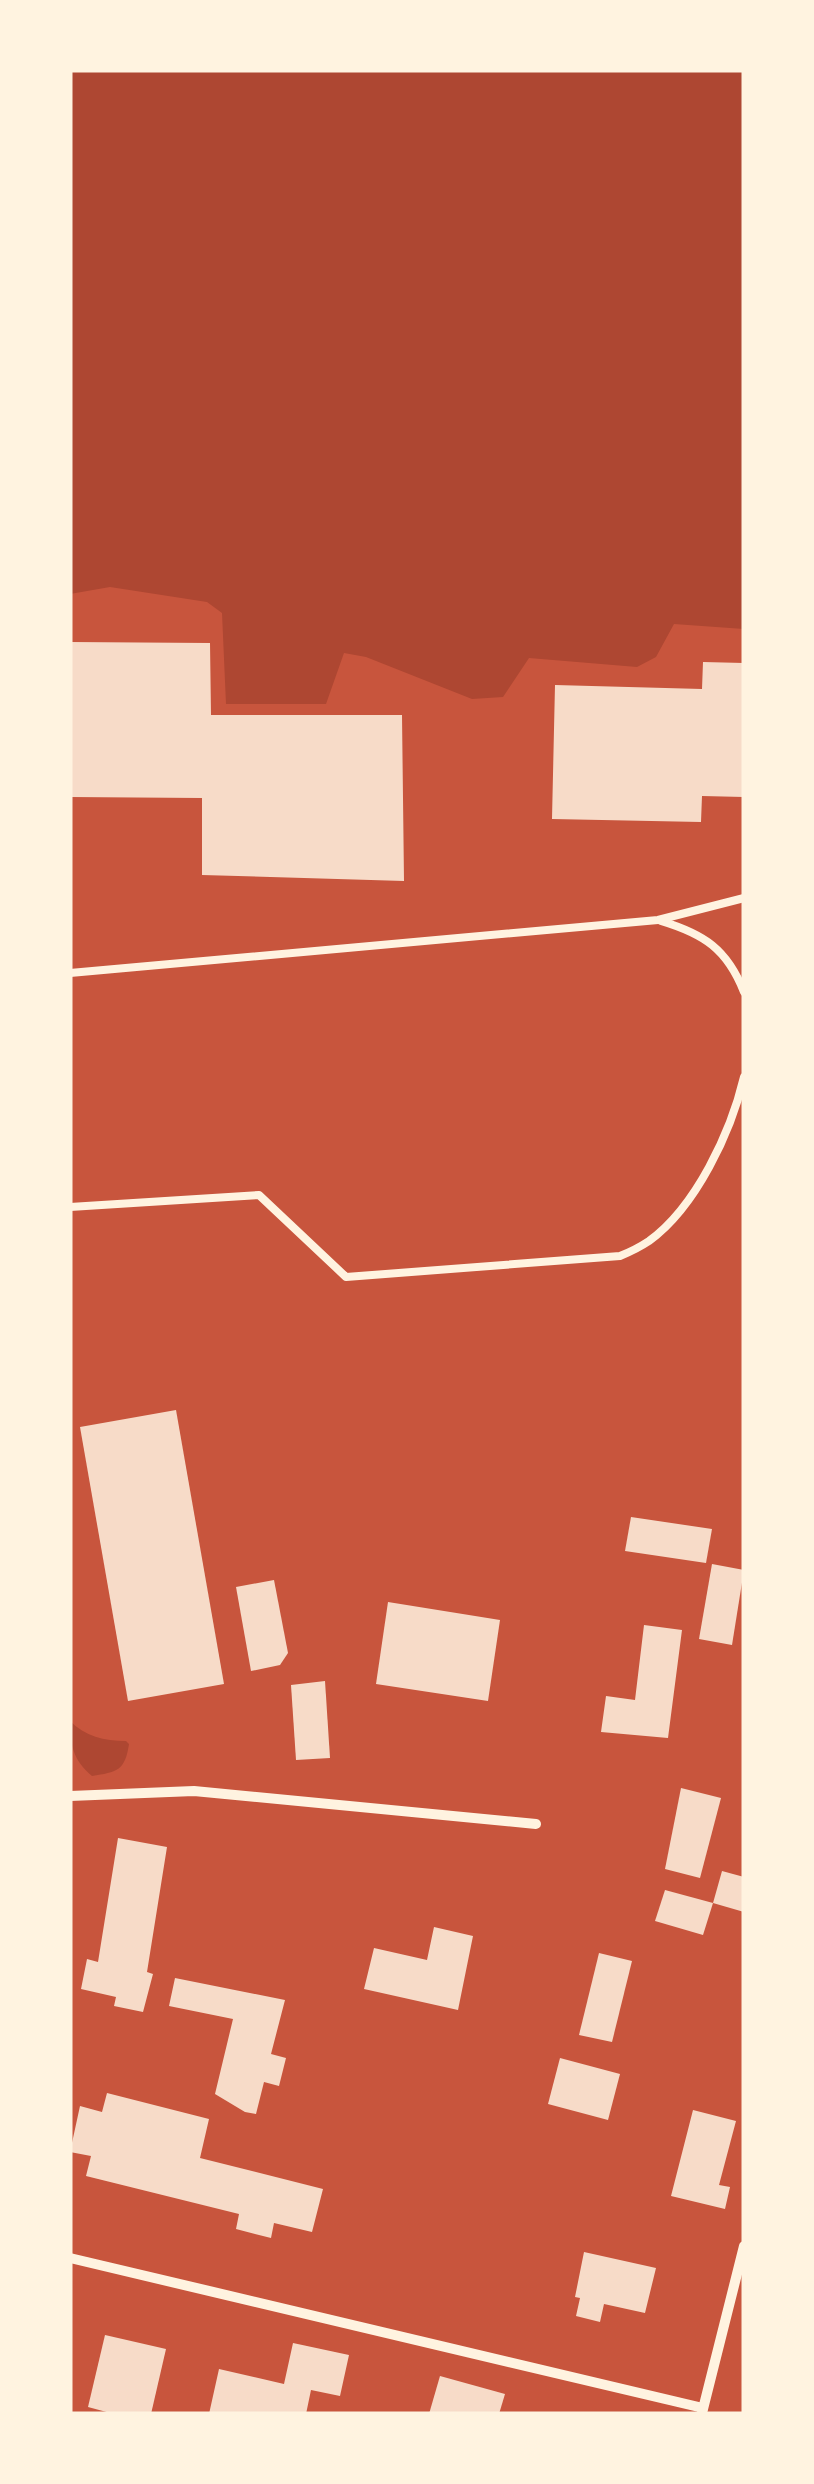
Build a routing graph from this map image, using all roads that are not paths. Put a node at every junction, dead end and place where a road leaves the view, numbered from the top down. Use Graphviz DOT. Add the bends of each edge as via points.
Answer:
graph roads {
  1 [pos="744,898"];
  2 [pos="658,920"];
  3 [pos="70,973"];
  4 [pos="744,992"];
  5 [pos="744,1078"];
  6 [pos="70,1207"];
  7 [pos="70,1796"];
  8 [pos="536,1824"];
  9 [pos="744,2246"];
  10 [pos="70,2258"];
  11 [pos="703,2411"];
  1 -- 2 [label="lane"];
  2 -- 3 [label="lane"];
  2 -- 4 [label="lane" via="710,942 733,964"];
  5 -- 6 [label="lane" via="727,1136 684,1204 650,1241 620,1256 346,1276 259,1195"];
  7 -- 8 [label="street" via="194,1792"];
  9 -- 11 [label="street"];
  10 -- 11 [label="street"];
}
